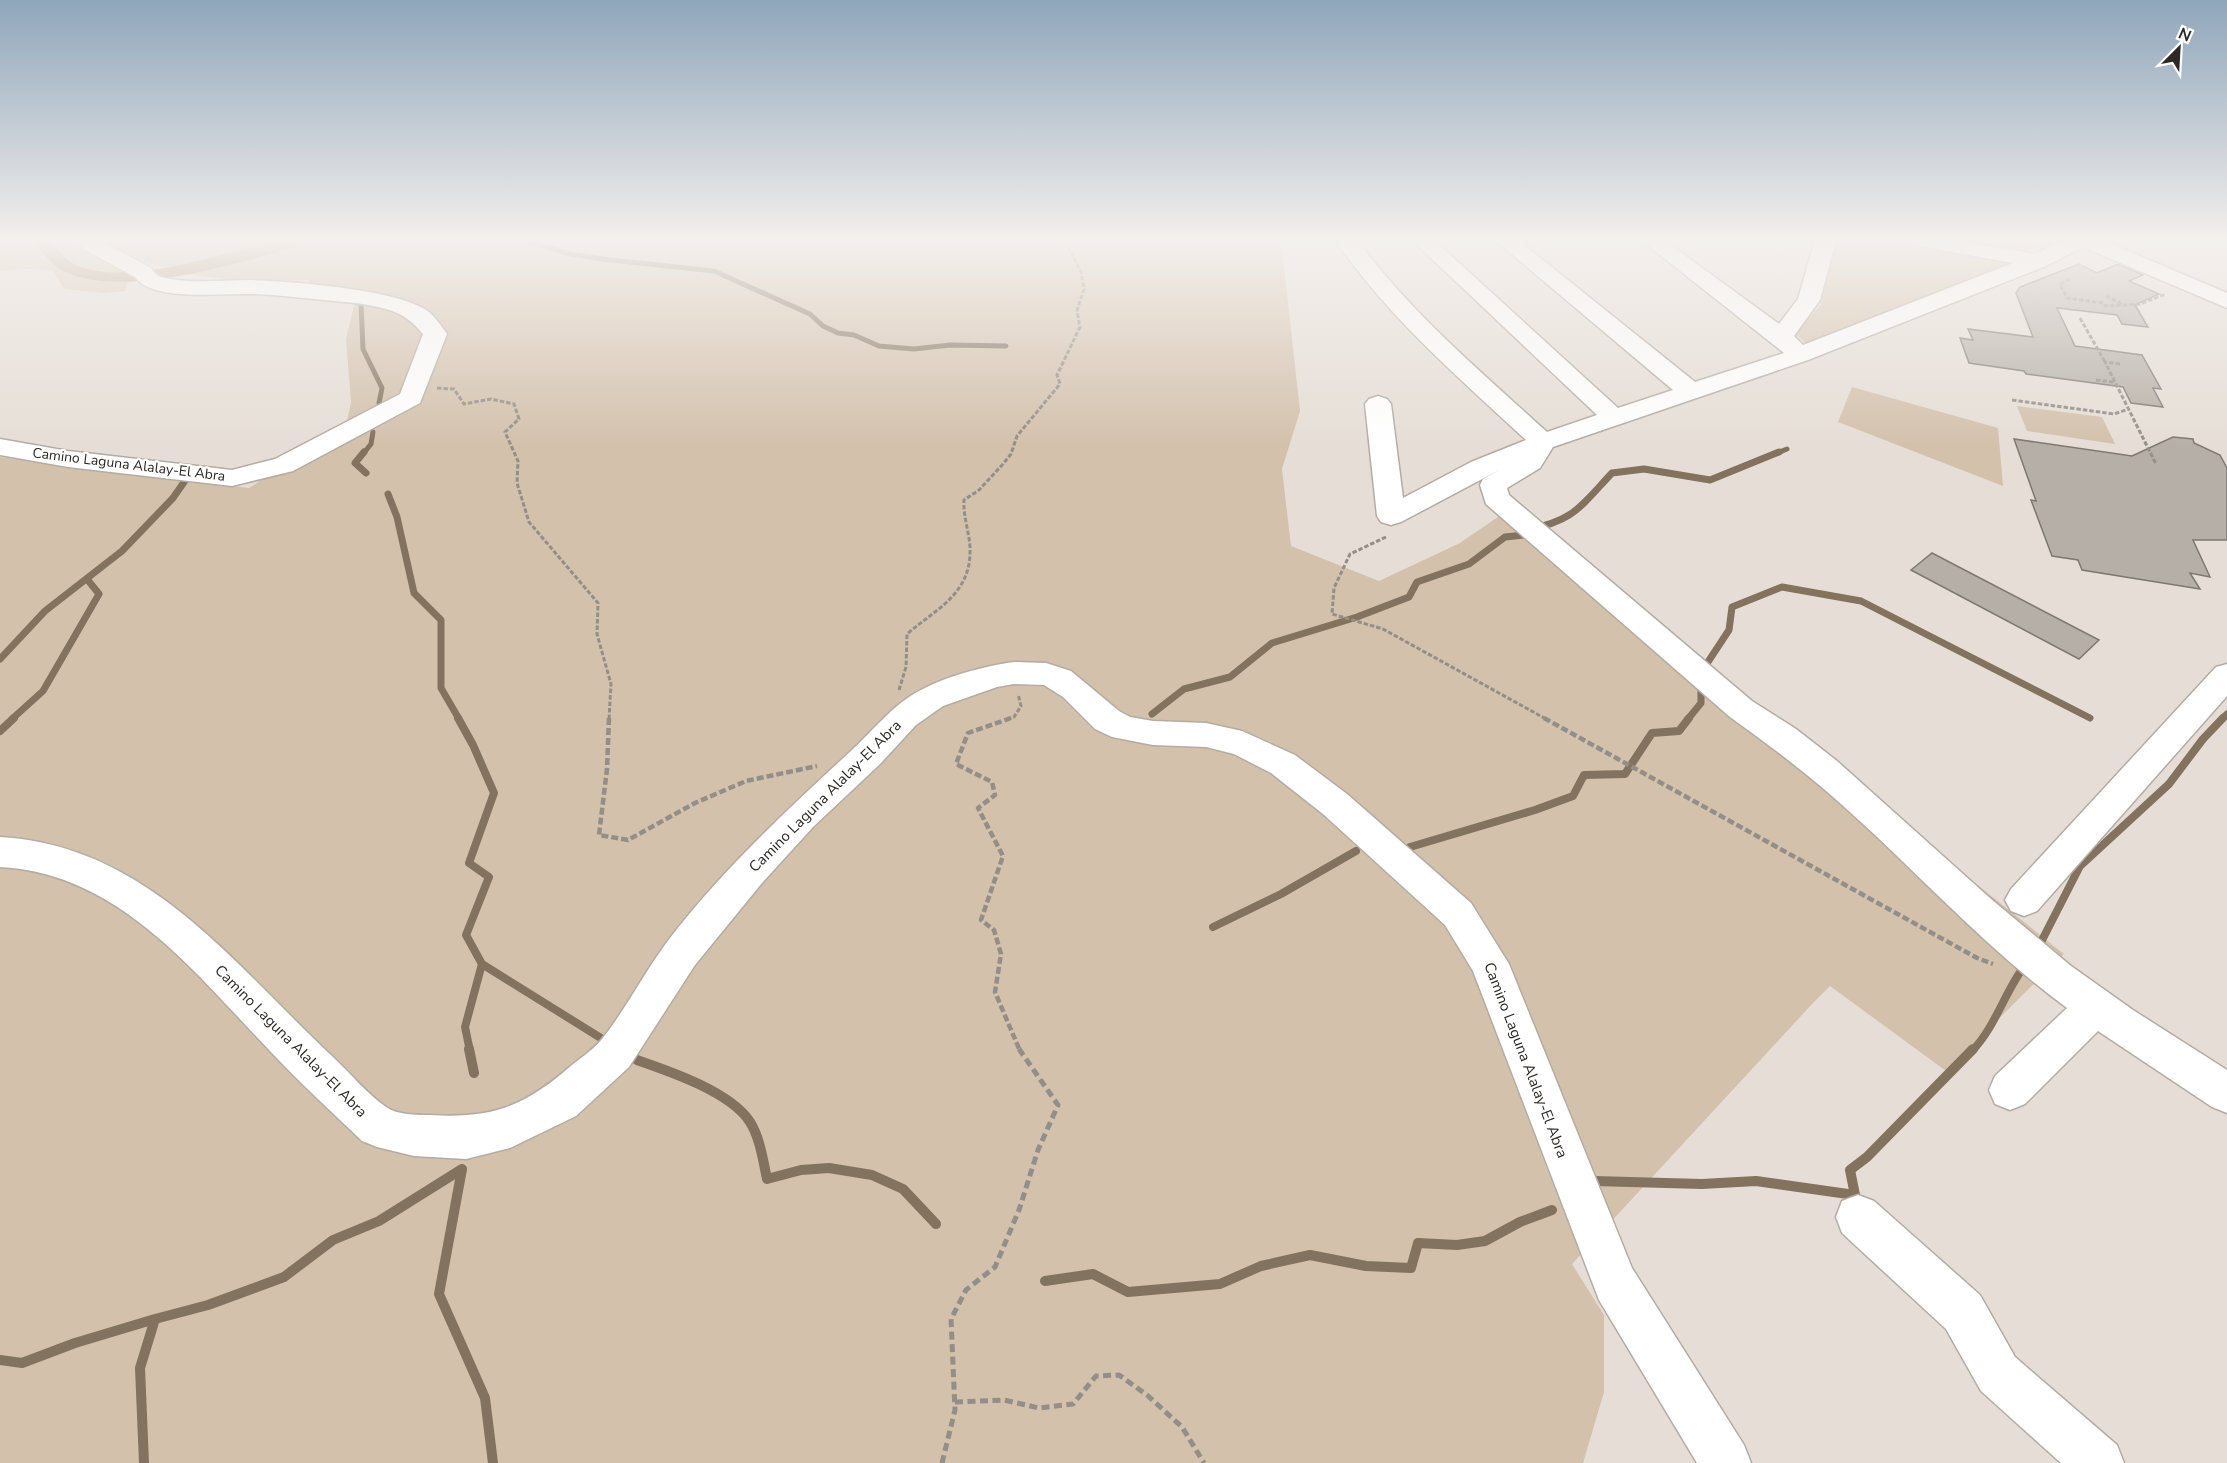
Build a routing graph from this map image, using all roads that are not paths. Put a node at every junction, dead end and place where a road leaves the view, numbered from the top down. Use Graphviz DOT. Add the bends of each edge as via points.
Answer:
graph roads {
  1 [pos="404,308"];
  2 [pos="1401,308"];
  3 [pos="1496,308"];
  4 [pos="1589,308"];
  5 [pos="1743,308"];
  6 [pos="1803,308"];
  7 [pos="1918,308"];
  8 [pos="1781,337"];
  9 [pos="1800,355"];
  10 [pos="1690,391"];
  11 [pos="1378,404"];
  12 [pos="1614,417"];
  13 [pos="1543,442"];
  14 [pos="0,447"];
  15 [pos="2227,675"];
  16 [pos="0,852"];
  17 [pos="2024,900"];
  18 [pos="2096,1006"];
  19 [pos="2010,1090"];
  20 [pos="2227,1093"];
  21 [pos="1858,1217"];
  22 [pos="1726,1463"];
  23 [pos="2099,1463"];
  1 -- 14 [label="street, Camino Laguna Alalay-El Abra" via="421,317 435,334 411,398 284,465 232,477 68,459"];
  2 -- 13 [label="street"];
  3 -- 12 [label="street"];
  4 -- 10 [label="street"];
  5 -- 8 [label="street"];
  6 -- 8 [label="street"];
  7 -- 9 [label="street"];
  8 -- 9 [label="street"];
  9 -- 10 [label="street"];
  10 -- 12 [label="street"];
  11 -- 13 [label="street" via="1391,516 1480,468"];
  12 -- 13 [label="street"];
  13 -- 18 [label="street" via="1531,462 1493,485 1496,498 1741,709 1777,731 1883,818 2056,978"];
  15 -- 17 [label="street"];
  16 -- 22 [label="street, Camino Laguna Alalay-El Abra" via="20,853 72,867 133,897 215,964 377,1128 466,1138 510,1128 561,1102 615,1054 681,953 749,872 904,717 932,698 974,682 1014,673 1046,674 1060,679 1107,720 1124,728 1206,735 1242,743 1283,764 1335,804 1458,914 1490,964 1615,1284"];
  18 -- 19 [label="street"];
  18 -- 20 [label="street"];
  21 -- 23 [label="street" via="1963,1312 1998,1374"];
}
